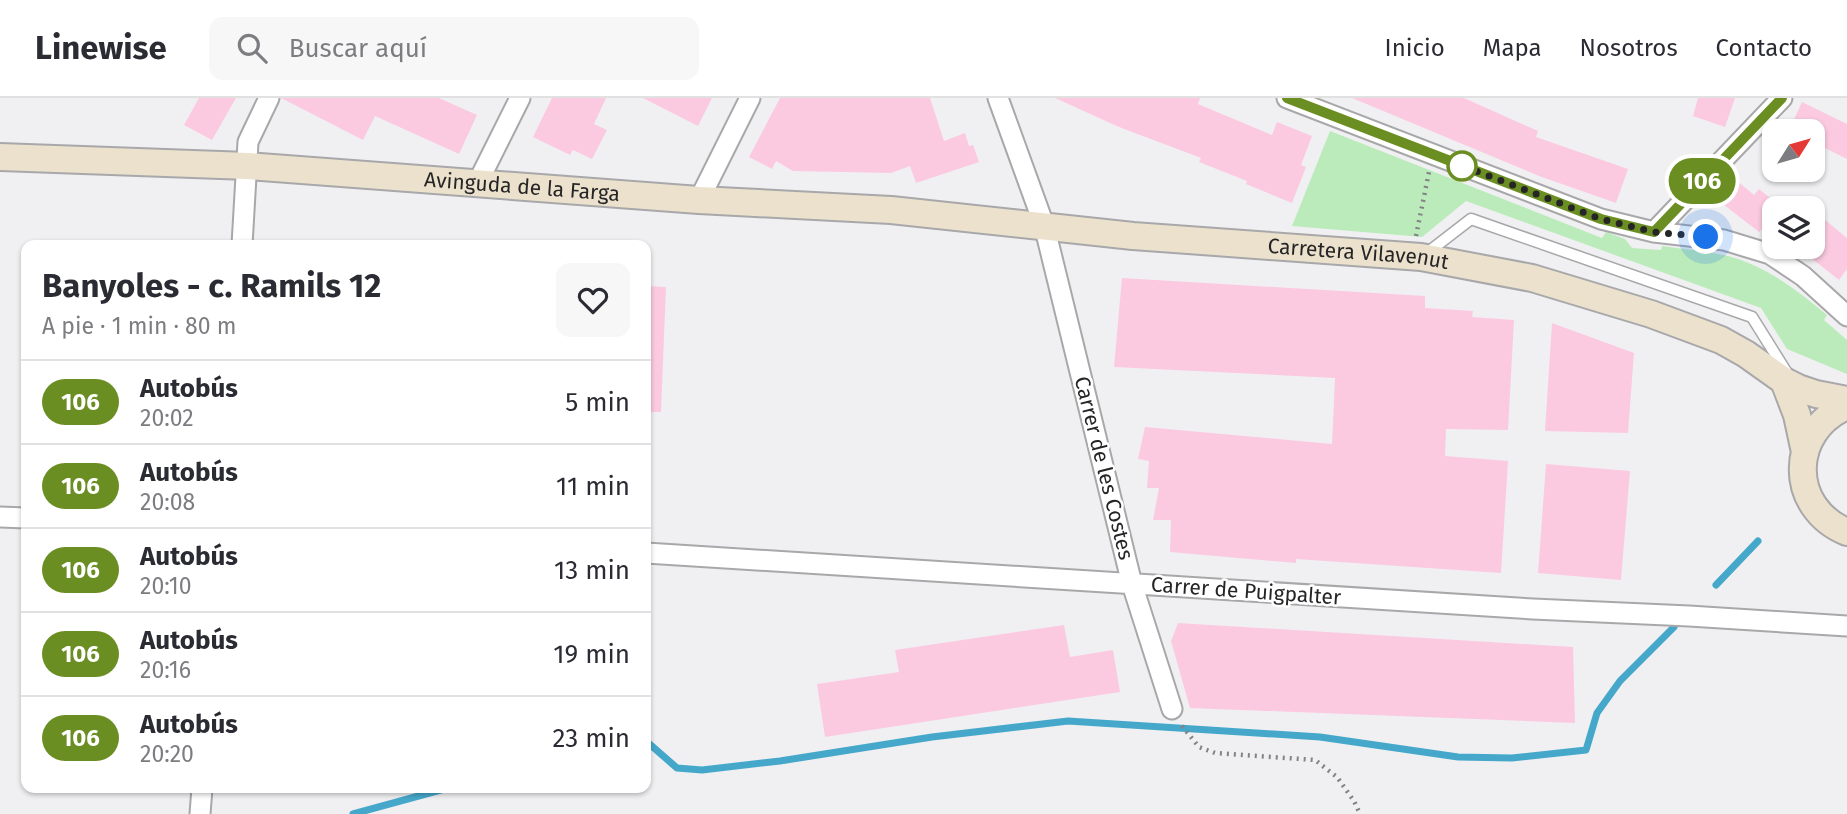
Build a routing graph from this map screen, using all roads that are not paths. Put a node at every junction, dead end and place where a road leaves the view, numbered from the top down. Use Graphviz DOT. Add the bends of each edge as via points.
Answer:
graph roads {
  1 [pos="269,98"];
  2 [pos="520,98"];
  3 [pos="750,98"];
  4 [pos="998,98"];
  5 [pos="1782,98"];
  6 [pos="1292,99"];
  7 [pos="0,157"];
  8 [pos="248,166"];
  9 [pos="478,182"];
  10 [pos="699,200"];
  11 [pos="1044,225"];
  12 [pos="1654,232"];
  13 [pos="242,240"];
  14 [pos="1417,257"];
  15 [pos="1847,316"];
  16 [pos="1791,384"];
  17 [pos="1847,400"];
  18 [pos="1847,406"];
  19 [pos="1805,452"];
  20 [pos="0,517"];
  21 [pos="21,518"];
  22 [pos="1847,532"];
  23 [pos="651,553"];
  24 [pos="1132,584"];
  25 [pos="1847,626"];
  26 [pos="1172,709"];
  27 [pos="202,793"];
  28 [pos="200,814"];
  1 -- 8 [label="street" via="248,142"];
  2 -- 9 [label="street"];
  3 -- 10 [label="street"];
  4 -- 11 [label="street"];
  5 -- 12 [label="street"];
  6 -- 12 [label="street" via="1601,219"];
  7 -- 8 [label="street, Avinguda de la Farga"];
  8 -- 9 [label="street, Avinguda de la Farga"];
  8 -- 13 [label="street"];
  9 -- 10 [label="street, Avinguda de la Farga"];
  10 -- 11 [label="street, Avinguda de la Farga" via="891,210"];
  11 -- 14 [label="street, Carretera Vilavenut"];
  11 -- 24 [label="street, Carrer de les Costes"];
  12 -- 15 [label="street" via="1724,240 1770,254 1803,276"];
  14 -- 16 [label="street, Carretera Vilavenut" via="1532,278 1651,314 1721,340"];
  14 -- 16 [label="lane" via="1471,219 1752,317"];
  16 -- 17 [label="street"];
  16 -- 19 [label="street"];
  18 -- 19 [label="street" via="1821,423"];
  19 -- 22 [label="street" via="1804,485 1813,505 1827,521"];
  20 -- 21 [label="street"];
  23 -- 24 [label="street, Carrer de Puigpalter"];
  24 -- 25 [label="street, Carrer de Puigpalter"];
  24 -- 26 [label="street, Carrer de les Costes"];
  27 -- 28 [label="street"];
}
